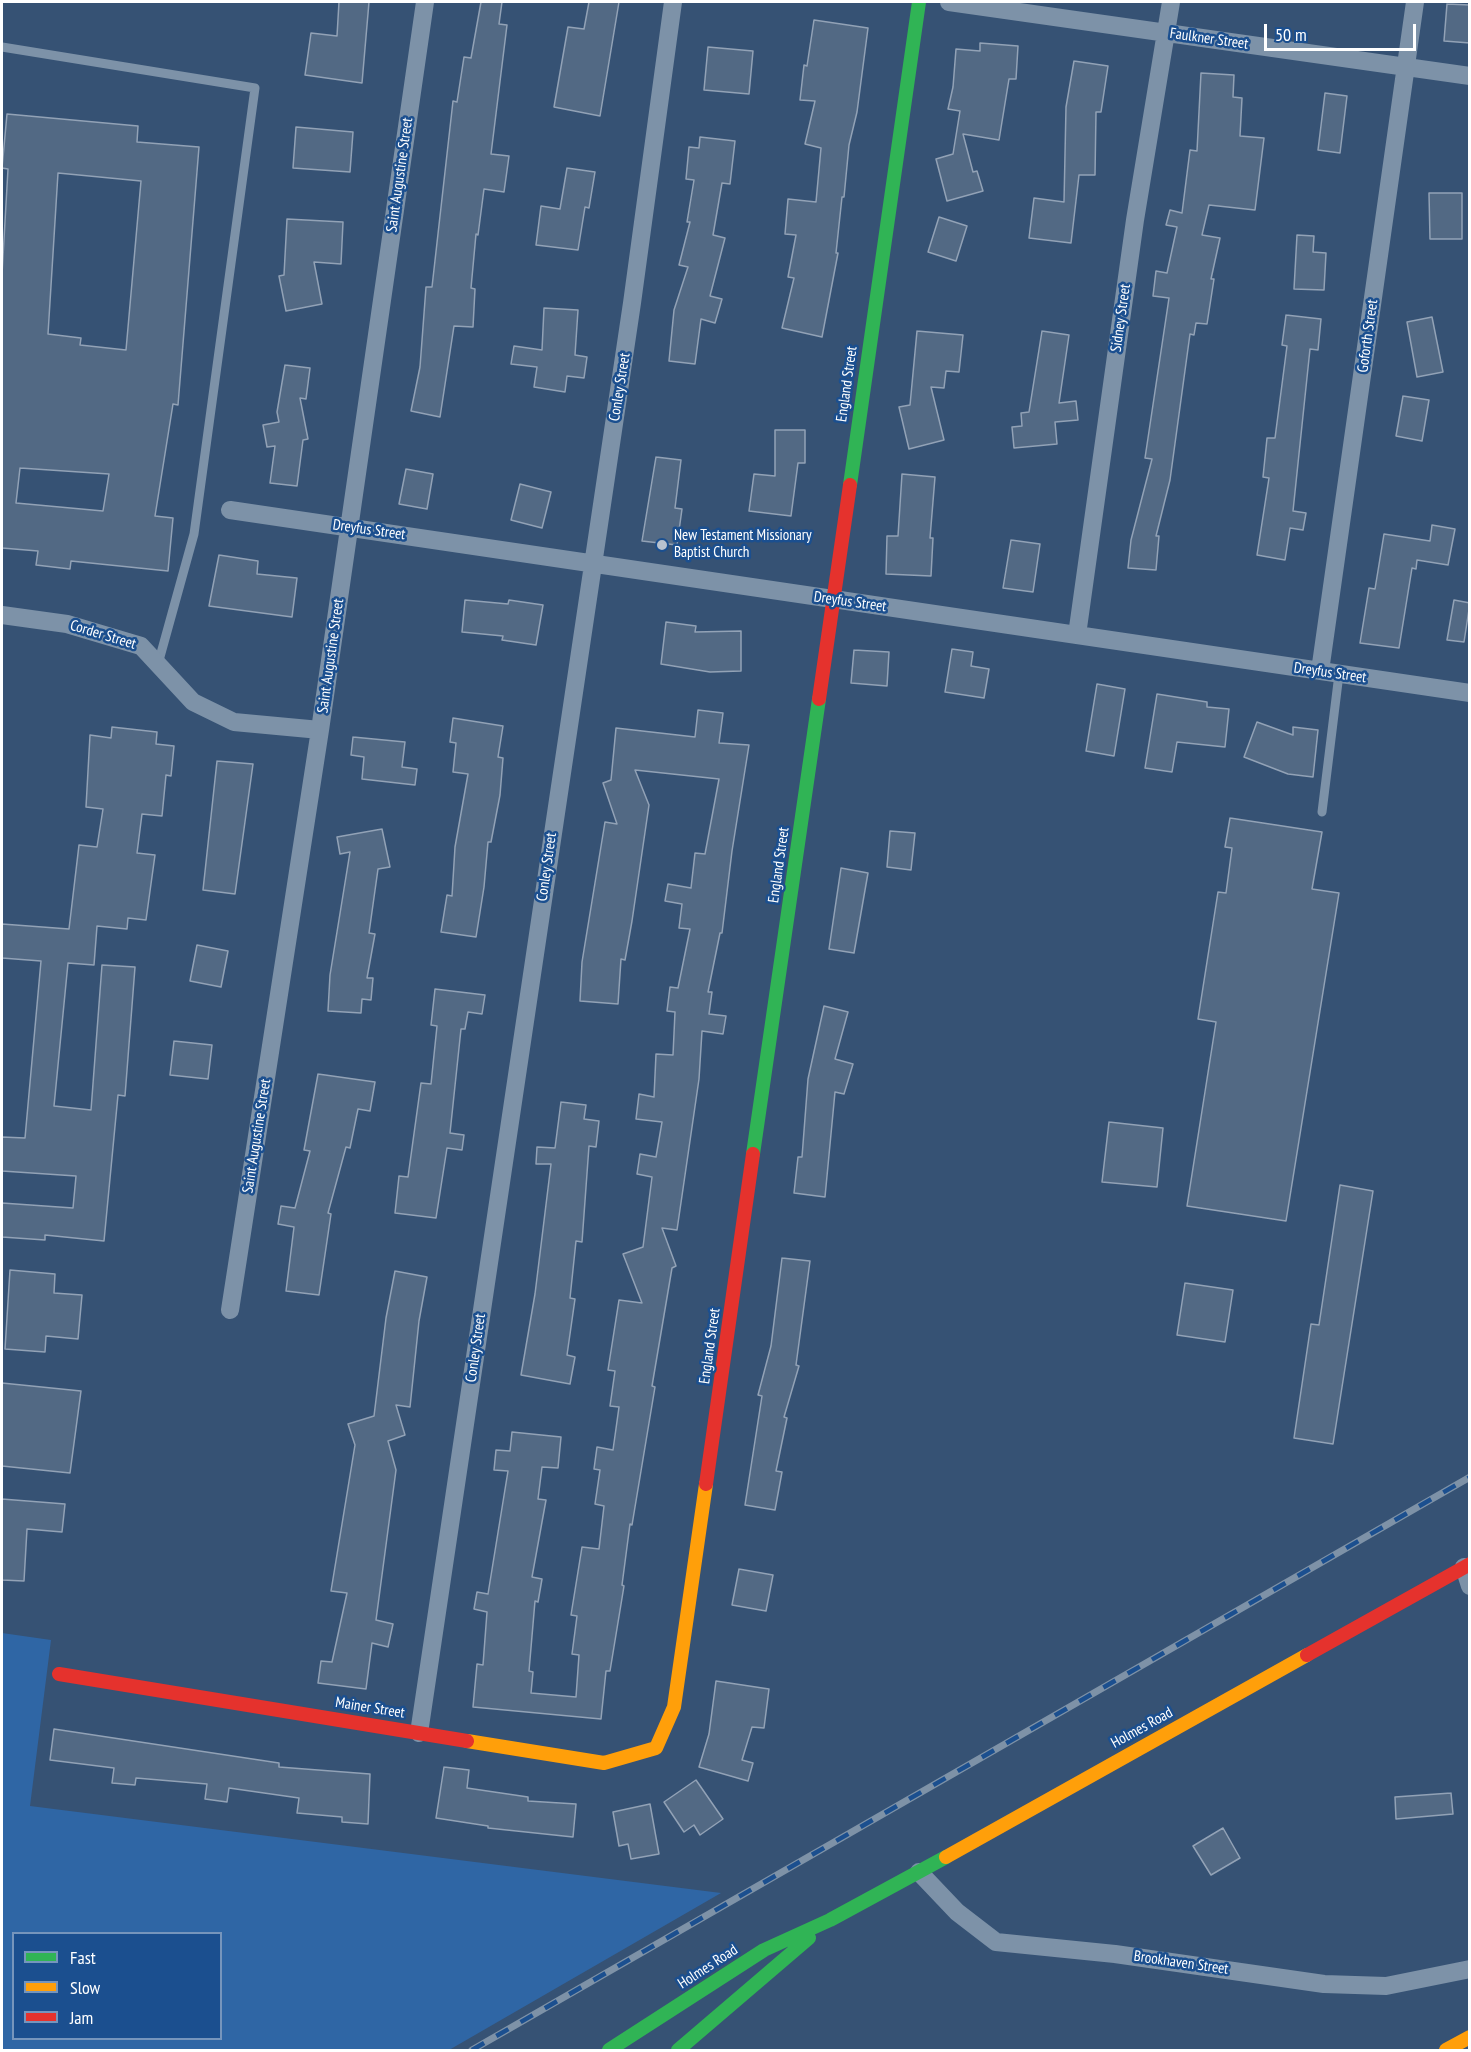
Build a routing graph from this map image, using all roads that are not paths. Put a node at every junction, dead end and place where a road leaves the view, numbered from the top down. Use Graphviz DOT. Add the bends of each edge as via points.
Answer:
graph roads {
  1 [pos="426,2"];
  2 [pos="673,2"];
  3 [pos="918,2"];
  4 [pos="949,2"];
  5 [pos="1171,2"];
  6 [pos="1415,2"];
  7 [pos="1166,33"];
  8 [pos="2,47"];
  9 [pos="1406,67"];
  10 [pos="1470,76"];
  11 [pos="230,510"];
  12 [pos="350,527"];
  13 [pos="592,563"];
  14 [pos="833,599"];
  15 [pos="2,615"];
  16 [pos="1077,635"];
  17 [pos="158,664"];
  18 [pos="1330,673"];
  19 [pos="1470,693"];
  20 [pos="320,730"];
  21 [pos="1322,812"];
  22 [pos="230,1310"];
  23 [pos="1467,1565"];
  24 [pos="1470,1586"];
  25 [pos="59,1674"];
  26 [pos="664,1731"];
  27 [pos="419,1733"];
  28 [pos="919,1872"];
  29 [pos="830,1920"];
  30 [pos="1470,1969"];
  31 [pos="1470,2037"];
  32 [pos="609,2050"];
  33 [pos="678,2050"];
  34 [pos="1446,2050"];
  1 -- 12 [label="street, Saint Augustine Street"];
  2 -- 13 [label="street, Conley Street"];
  3 -- 14 [label="main road, England Street"];
  4 -- 7 [label="street, Faulkner Street"];
  5 -- 7 [label="street, Sidney Street"];
  6 -- 9 [label="street, Goforth Street"];
  7 -- 9 [label="street, Faulkner Street"];
  7 -- 16 [label="street, Sidney Street" via="1135,220"];
  8 -- 17 [label="lane" via="255,88 194,534"];
  9 -- 10 [label="street, Faulkner Street"];
  9 -- 18 [label="street, Goforth Street"];
  11 -- 12 [label="street, Dreyfus Street"];
  12 -- 13 [label="street, Dreyfus Street"];
  12 -- 20 [label="street, Saint Augustine Street"];
  13 -- 14 [label="street, Dreyfus Street"];
  13 -- 27 [label="street, Conley Street"];
  14 -- 16 [label="street, Dreyfus Street"];
  14 -- 26 [label="main road, England Street" via="675,1707"];
  15 -- 17 [label="street, Corder Street" via="67,624 141,646"];
  16 -- 18 [label="street, Dreyfus Street"];
  17 -- 20 [label="street, Corder Street" via="193,702 234,722"];
  18 -- 19 [label="street, Dreyfus Street"];
  18 -- 21 [label="lane"];
  20 -- 22 [label="street, Saint Augustine Street"];
  23 -- 24 [label="street"];
  23 -- 28 [label="main road, Holmes Road"];
  25 -- 27 [label="main road, Mainer Street"];
  26 -- 27 [label="main road, Mainer Street" via="656,1748 604,1763"];
  28 -- 29 [label="main road, Holmes Road"];
  28 -- 30 [label="street, Brookhaven Street" via="957,1912 996,1942 1115,1954 1324,1984 1386,1986"];
  29 -- 32 [label="main road, Holmes Road" via="764,1950"];
  29 -- 33 [label="main road, Holmes Road"];
  31 -- 34 [label="main road"];
}
